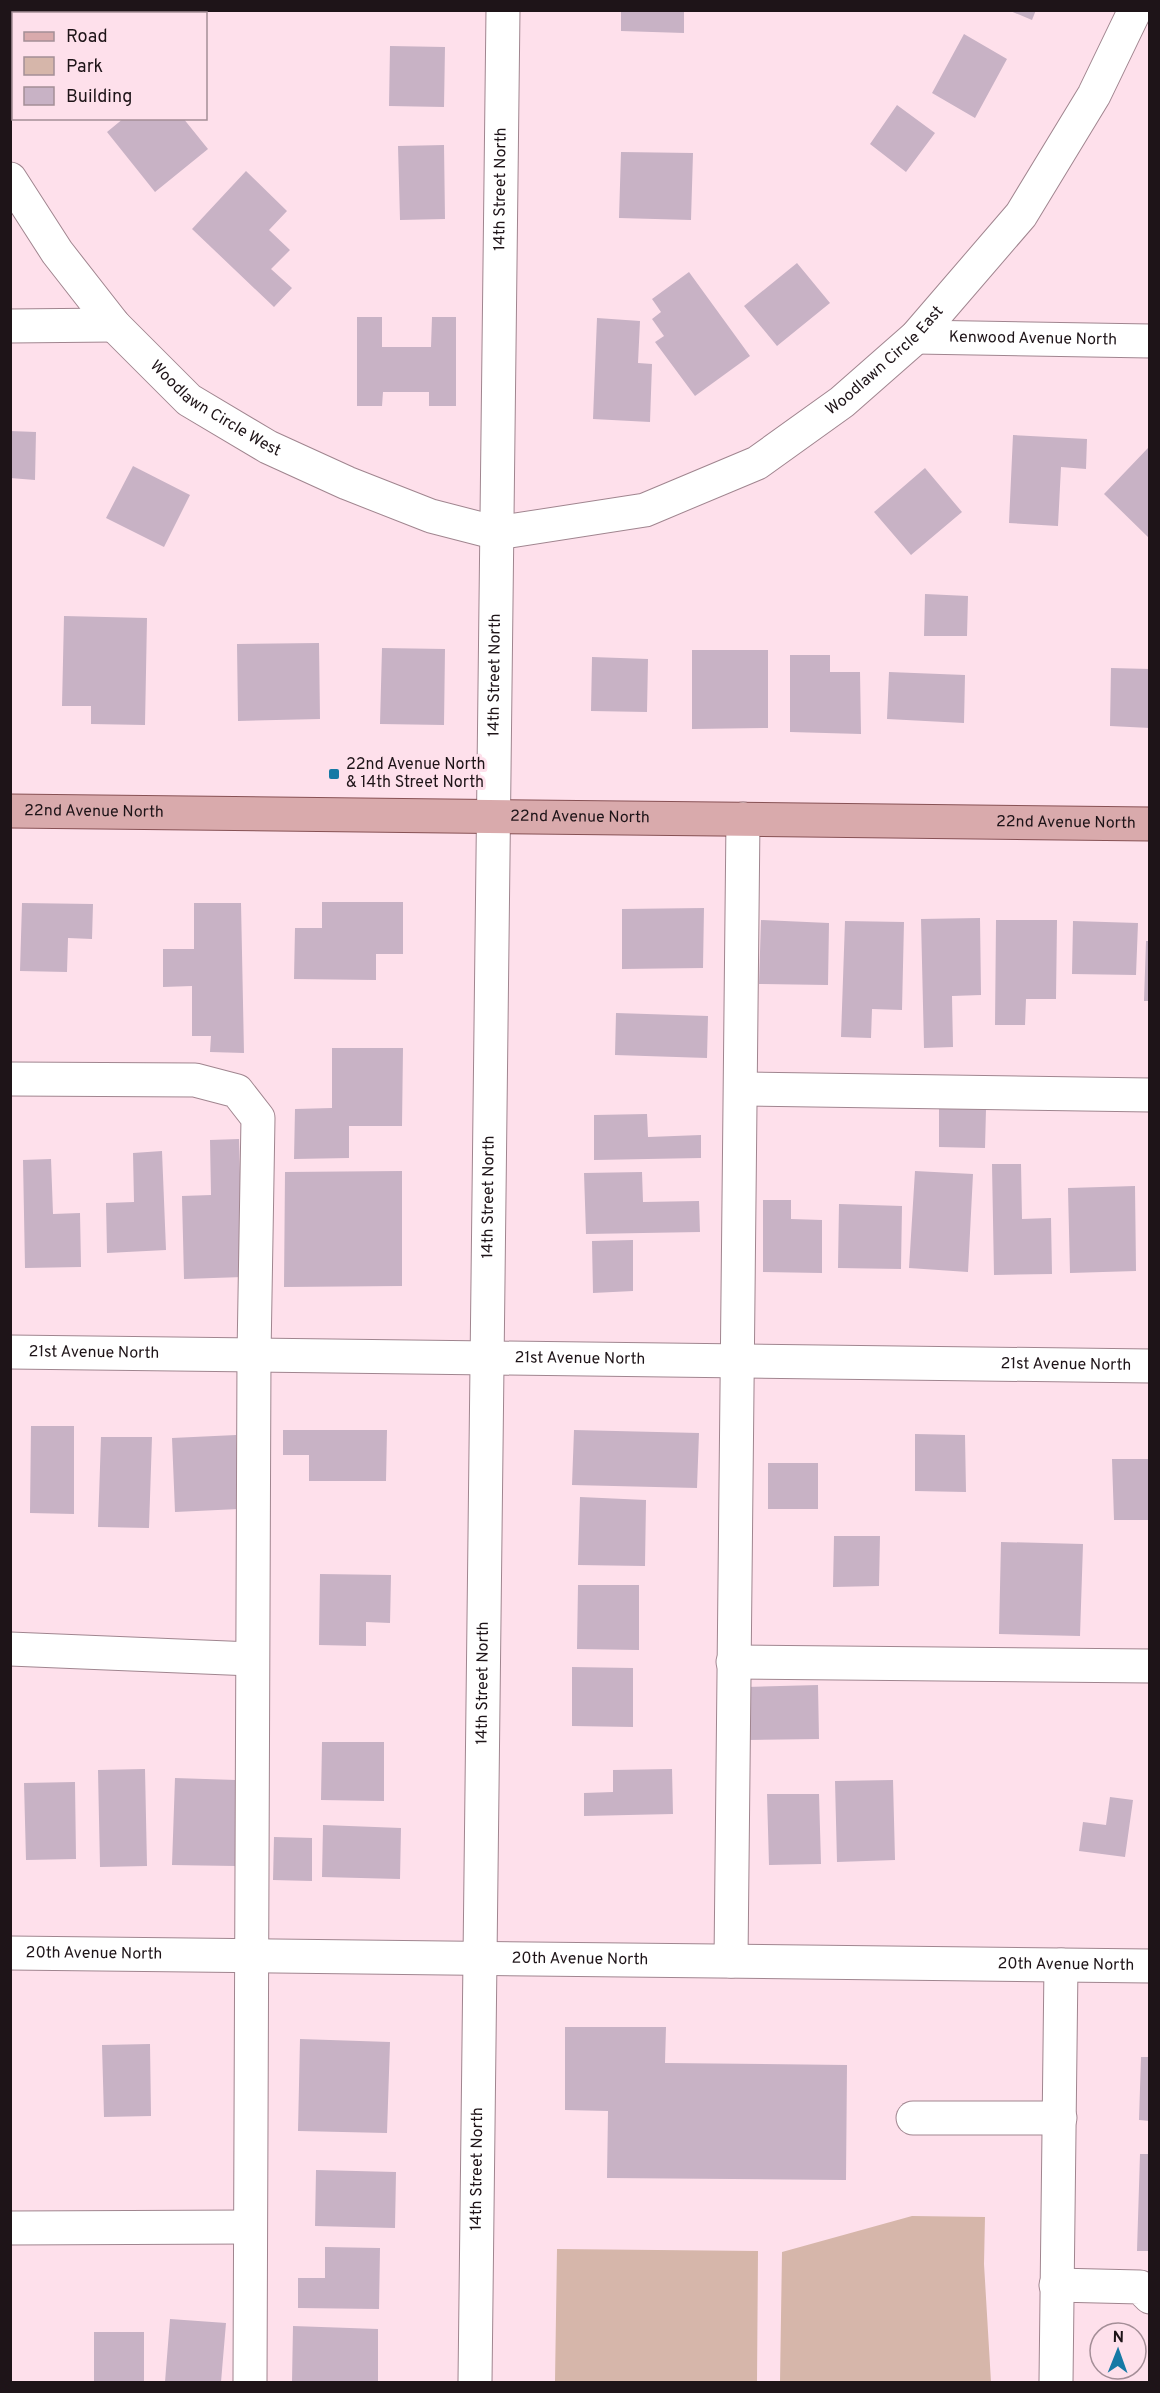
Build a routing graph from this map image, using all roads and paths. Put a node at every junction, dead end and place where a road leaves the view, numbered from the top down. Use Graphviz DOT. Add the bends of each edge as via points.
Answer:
graph roads {
  1 [pos="503,10"];
  2 [pos="1135,10"];
  3 [pos="10,179"];
  4 [pos="114,325"];
  5 [pos="10,326"];
  6 [pos="916,337"];
  7 [pos="1149,341"];
  8 [pos="497,533"];
  9 [pos="10,811"];
  10 [pos="494,816"];
  11 [pos="743,819"];
  12 [pos="1149,824"];
  13 [pos="10,1079"];
  14 [pos="741,1089"];
  15 [pos="1149,1095"];
  16 [pos="10,1352"];
  17 [pos="254,1355"];
  18 [pos="488,1358"];
  19 [pos="738,1361"];
  20 [pos="1149,1366"];
  21 [pos="10,1649"];
  22 [pos="252,1659"];
  23 [pos="733,1662"];
  24 [pos="1149,1666"];
  25 [pos="10,1953"];
  26 [pos="250,1956"];
  27 [pos="480,1958"];
  28 [pos="730,1961"];
  29 [pos="1061,1965"];
  30 [pos="1149,1966"];
  31 [pos="914,2118"];
  32 [pos="1060,2118"];
  33 [pos="250,2227"];
  34 [pos="10,2228"];
  35 [pos="1056,2285"];
  36 [pos="1149,2297"];
  37 [pos="250,2382"];
  38 [pos="475,2382"];
  39 [pos="1056,2382"];
  1 -- 8 [label="street, 14th Street North"];
  2 -- 6 [label="street, Woodlawn Circle East" via="1094,95 1021,215"];
  3 -- 4 [label="street, Woodlawn Circle West" via="57,252"];
  4 -- 5 [label="street"];
  4 -- 8 [label="street, Woodlawn Circle West" via="189,400 268,447 431,516"];
  6 -- 7 [label="street, Kenwood Avenue North"];
  6 -- 8 [label="street, Woodlawn Circle East" via="842,402 757,463 645,510"];
  8 -- 10 [label="street, 14th Street North"];
  9 -- 10 [label="main road, 22nd Avenue North"];
  10 -- 11 [label="main road, 22nd Avenue North"];
  10 -- 18 [label="street, 14th Street North"];
  11 -- 12 [label="main road, 22nd Avenue North"];
  11 -- 14 [label="street"];
  13 -- 17 [label="street" via="195,1080 237,1091 258,1118"];
  14 -- 15 [label="street"];
  14 -- 19 [label="street"];
  16 -- 17 [label="street, 21st Avenue North"];
  17 -- 18 [label="street, 21st Avenue North"];
  17 -- 22 [label="street"];
  18 -- 19 [label="street, 21st Avenue North"];
  18 -- 27 [label="street, 14th Street North"];
  19 -- 20 [label="street, 21st Avenue North"];
  19 -- 23 [label="street"];
  21 -- 22 [label="street"];
  22 -- 26 [label="street"];
  23 -- 24 [label="street"];
  23 -- 28 [label="street"];
  25 -- 26 [label="street, 20th Avenue North"];
  26 -- 27 [label="street, 20th Avenue North"];
  26 -- 33 [label="street"];
  27 -- 28 [label="street, 20th Avenue North"];
  27 -- 38 [label="street, 14th Street North"];
  28 -- 29 [label="street, 20th Avenue North"];
  29 -- 30 [label="street, 20th Avenue North"];
  29 -- 32 [label="street"];
  31 -- 32 [label="street"];
  32 -- 35 [label="street"];
  33 -- 34 [label="street"];
  33 -- 37 [label="street"];
  35 -- 36 [label="street" via="1140,2287"];
  35 -- 39 [label="street"];
}
